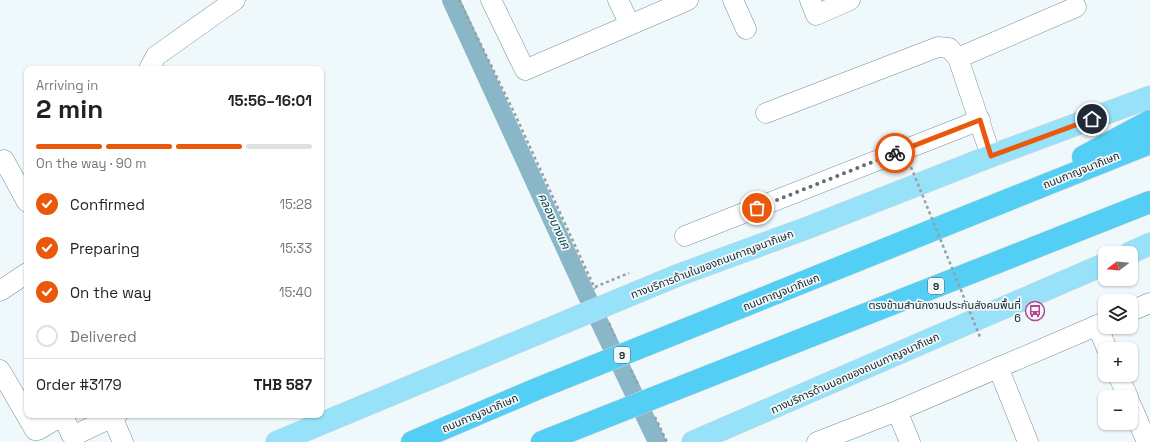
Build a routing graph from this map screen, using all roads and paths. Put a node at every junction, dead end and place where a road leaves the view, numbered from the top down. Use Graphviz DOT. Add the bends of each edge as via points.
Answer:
graph roads {
  1 [pos="235,0"];
  2 [pos="459,0"];
  3 [pos="491,0"];
  4 [pos="618,0"];
  5 [pos="688,0"];
  6 [pos="733,0"];
  7 [pos="850,0"];
  8 [pos="1076,7"];
  9 [pos="813,8"];
  10 [pos="630,25"];
  11 [pos="746,29"];
  12 [pos="958,58"];
  13 [pos="151,66"];
  14 [pos="1150,97"];
  15 [pos="766,113"];
  16 [pos="980,120"];
  17 [pos="1150,121"];
  18 [pos="1150,143"];
  19 [pos="991,156"];
  20 [pos="4,160"];
  21 [pos="911,168"];
  22 [pos="24,197"];
  23 [pos="1150,202"];
  24 [pos="973,214"];
  25 [pos="685,236"];
  26 [pos="1150,244"];
  27 [pos="1138,249"];
  28 [pos="1098,267"];
  29 [pos="24,275"];
  30 [pos="0,291"];
  31 [pos="597,294"];
  32 [pos="1150,303"];
  33 [pos="1138,308"];
  34 [pos="607,320"];
  35 [pos="1098,325"];
  36 [pos="980,337"];
  37 [pos="617,340"];
  38 [pos="630,368"];
  39 [pos="998,368"];
  40 [pos="0,370"];
  41 [pos="640,388"];
  42 [pos="897,410"];
  43 [pos="24,411"];
  44 [pos="654,415"];
  45 [pos="324,417"];
  46 [pos="28,418"];
  47 [pos="111,418"];
  48 [pos="116,418"];
  49 [pos="318,419"];
  50 [pos="1138,421"];
  51 [pos="550,439"];
  52 [pos="123,442"];
  53 [pos="277,442"];
  54 [pos="412,442"];
  55 [pos="667,442"];
  56 [pos="693,442"];
  57 [pos="817,442"];
  58 [pos="910,442"];
  59 [pos="1028,442"];
  60 [pos="1147,442"];
  1 -- 13 [label="street" via="156,56"];
  2 -- 31 [label="path"];
  3 -- 10 [label="street" via="524,70"];
  4 -- 10 [label="street"];
  5 -- 10 [label="street"];
  6 -- 11 [label="street"];
  7 -- 9 [label="street"];
  8 -- 12 [label="street"];
  12 -- 15 [label="street" via="949,48 938,46"];
  12 -- 16 [label="street"];
  14 -- 19 [label="main road, ทางบริการด้านในของถนนกาญจนาภิเษก"];
  16 -- 19 [label="street"];
  16 -- 25 [label="street"];
  17 -- 24 [label="highway"];
  18 -- 24 [label="highway, ถนนกาญจนาภิเษก / 9"];
  19 -- 45 [label="main road, ทางบริการด้านในของถนนกาญจนาภิเษก" via="676,276"];
  20 -- 22 [label="street"];
  21 -- 36 [label="path, bridge"];
  23 -- 51 [label="highway, 9"];
  24 -- 54 [label="highway, ถนนกาญจนาภิเษก / 9"];
  26 -- 27 [label="main road"];
  28 -- 56 [label="main road, ทางบริการด้านนอกของถนนกาญจนาภิเษก"];
  29 -- 30 [label="street"];
  32 -- 33 [label="street"];
  34 -- 37 [label="path"];
  35 -- 39 [label="street"];
  38 -- 41 [label="path"];
  39 -- 42 [label="street"];
  39 -- 59 [label="street"];
  40 -- 43 [label="street"];
  42 -- 57 [label="street"];
  42 -- 58 [label="street"];
  44 -- 55 [label="path"];
  46 -- 47 [label="street" via="35,430 60,419 65,420 71,434 75,435"];
  48 -- 52 [label="street"];
  49 -- 53 [label="main road, ทางบริการด้านในของถนนกาญจนาภิเษก"];
  50 -- 60 [label="street"];
}
